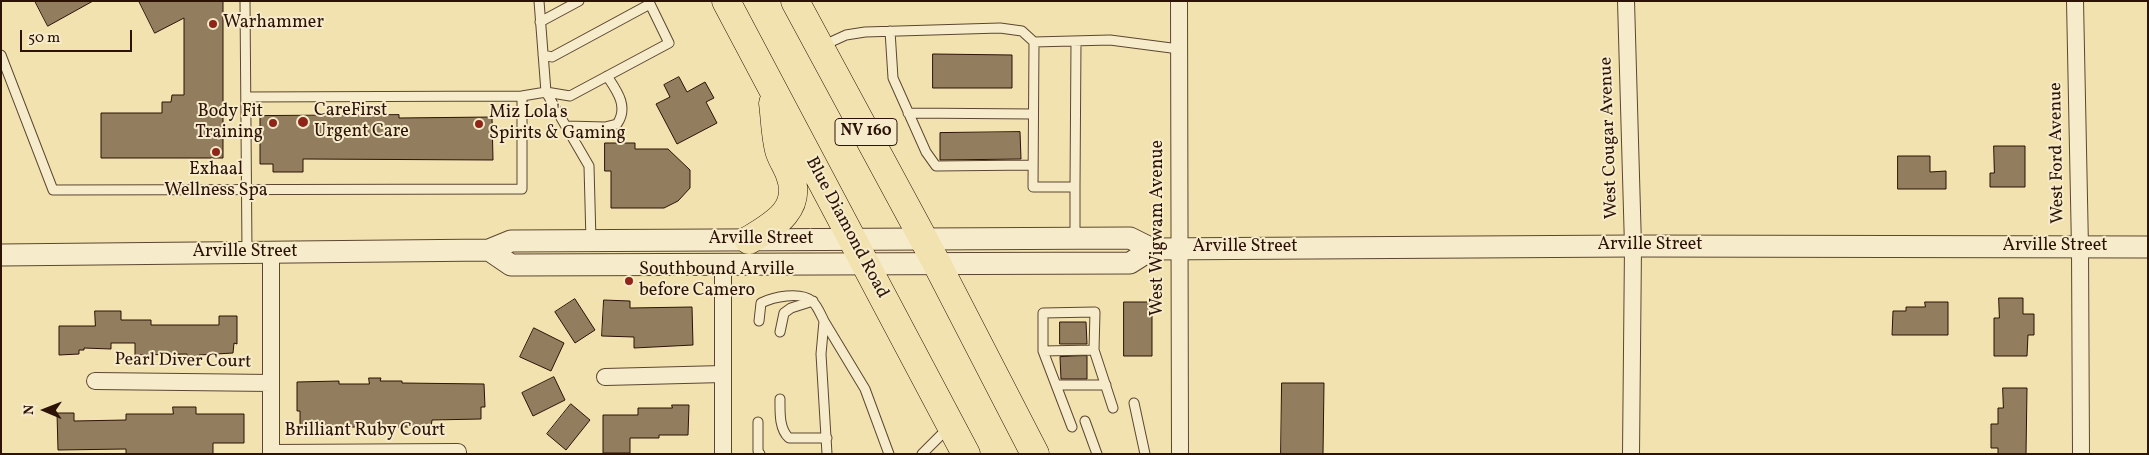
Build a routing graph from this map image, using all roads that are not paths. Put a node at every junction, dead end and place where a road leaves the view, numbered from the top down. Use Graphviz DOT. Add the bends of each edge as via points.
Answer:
graph roads {
  1 [pos="245,1"];
  2 [pos="539,1"];
  3 [pos="579,1"];
  4 [pos="726,1"];
  5 [pos="795,1"];
  6 [pos="1179,1"];
  7 [pos="1626,1"];
  8 [pos="2075,1"];
  9 [pos="649,3"];
  10 [pos="563,5"];
  11 [pos="540,22"];
  12 [pos="890,31"];
  13 [pos="1076,41"];
  14 [pos="1034,42"];
  15 [pos="820,47"];
  16 [pos="1179,49"];
  17 [pos="1,55"];
  18 [pos="543,55"];
  19 [pos="607,76"];
  20 [pos="770,84"];
  21 [pos="546,92"];
  22 [pos="522,96"];
  23 [pos="246,97"];
  24 [pos="908,113"];
  25 [pos="1033,114"];
  26 [pos="566,126"];
  27 [pos="1033,166"];
  28 [pos="1075,188"];
  29 [pos="246,189"];
  30 [pos="1075,238"];
  31 [pos="852,239"];
  32 [pos="923,239"];
  33 [pos="749,240"];
  34 [pos="591,241"];
  35 [pos="1633,246"];
  36 [pos="2148,247"];
  37 [pos="2080,248"];
  38 [pos="1152,249"];
  39 [pos="1179,249"];
  40 [pos="490,250"];
  41 [pos="270,252"];
  42 [pos="247,253"];
  43 [pos="1,255"];
  44 [pos="723,264"];
  45 [pos="865,264"];
  46 [pos="937,264"];
  47 [pos="813,302"];
  48 [pos="759,321"];
  49 [pos="824,321"];
  50 [pos="780,332"];
  51 [pos="1094,350"];
  52 [pos="1043,351"];
  53 [pos="723,374"];
  54 [pos="605,377"];
  55 [pos="95,381"];
  56 [pos="271,382"];
  57 [pos="1056,385"];
  58 [pos="1106,385"];
  59 [pos="780,399"];
  60 [pos="1134,403"];
  61 [pos="1113,408"];
  62 [pos="1085,421"];
  63 [pos="758,422"];
  64 [pos="951,426"];
  65 [pos="1072,427"];
  66 [pos="826,438"];
  67 [pos="458,452"];
  68 [pos="271,453"];
  69 [pos="723,454"];
  70 [pos="760,454"];
  71 [pos="828,454"];
  72 [pos="889,454"];
  73 [pos="922,454"];
  74 [pos="966,454"];
  75 [pos="1035,454"];
  76 [pos="1097,454"];
  77 [pos="1144,454"];
  78 [pos="1180,454"];
  79 [pos="1632,454"];
  80 [pos="2081,454"];
  1 -- 23 [label="lane"];
  2 -- 11 [label="lane"];
  3 -- 10 [label="lane"];
  4 -- 20 [label="highway, Blue Diamond Road"];
  5 -- 15 [label="highway, NV 160"];
  6 -- 16 [label="street, West Wigwam Avenue"];
  7 -- 35 [label="street, West Cougar Avenue"];
  8 -- 37 [label="street, West Ford Avenue"];
  9 -- 18 [label="lane" via="552,57"];
  9 -- 19 [label="lane" via="669,43"];
  10 -- 11 [label="lane"];
  11 -- 18 [label="lane"];
  12 -- 14 [label="lane" via="1000,28 1022,31"];
  12 -- 15 [label="lane" via="846,35"];
  12 -- 24 [label="lane" via="893,78"];
  13 -- 14 [label="lane"];
  13 -- 16 [label="lane" via="1110,40"];
  13 -- 28 [label="lane"];
  14 -- 25 [label="lane"];
  15 -- 32 [label="highway, NV 160"];
  16 -- 39 [label="street, West Wigwam Avenue"];
  17 -- 29 [label="lane" via="53,190"];
  18 -- 21 [label="lane"];
  19 -- 21 [label="lane" via="570,96"];
  19 -- 26 [label="lane" via="622,102 623,116 617,124"];
  20 -- 31 [label="highway, Blue Diamond Road"];
  20 -- 33 [label="highway" via="779,151 794,190 790,206 780,220"];
  21 -- 22 [label="lane"];
  21 -- 26 [label="lane"];
  22 -- 23 [label="lane"];
  22 -- 29 [label="lane" via="522,189"];
  23 -- 29 [label="lane"];
  24 -- 25 [label="lane"];
  24 -- 27 [label="lane" via="936,166"];
  25 -- 27 [label="lane"];
  26 -- 34 [label="lane" via="589,166"];
  27 -- 28 [label="lane" via="1033,187"];
  28 -- 30 [label="lane"];
  29 -- 42 [label="lane"];
  30 -- 32 [label="street, Arville Street"];
  30 -- 38 [label="street, Arville Street" via="1130,238"];
  31 -- 32 [label="street, Arville Street"];
  31 -- 33 [label="street, Arville Street"];
  31 -- 45 [label="highway, Blue Diamond Road"];
  32 -- 46 [label="highway, NV 160"];
  33 -- 34 [label="street, Arville Street"];
  34 -- 40 [label="street, Arville Street" via="510,241"];
  35 -- 37 [label="street, Arville Street"];
  35 -- 39 [label="street, Arville Street"];
  35 -- 79 [label="street, West Cougar Avenue"];
  36 -- 37 [label="street, Arville Street"];
  37 -- 80 [label="street, West Ford Avenue"];
  38 -- 39 [label="street, Arville Street"];
  38 -- 46 [label="street, Arville Street" via="1130,263"];
  39 -- 78 [label="street, West Wigwam Avenue"];
  40 -- 41 [label="street, Arville Street"];
  40 -- 44 [label="street, Arville Street" via="511,265"];
  41 -- 42 [label="street, Arville Street"];
  41 -- 56 [label="street"];
  42 -- 43 [label="street, Arville Street"];
  44 -- 45 [label="street, Arville Street"];
  44 -- 53 [label="street"];
  45 -- 46 [label="street, Arville Street"];
  45 -- 64 [label="highway, Blue Diamond Road"];
  46 -- 75 [label="highway, NV 160"];
  47 -- 48 [label="lane" via="805,297 774,296 761,303"];
  47 -- 49 [label="lane"];
  47 -- 50 [label="lane" via="784,313"];
  49 -- 66 [label="lane" via="822,354"];
  49 -- 72 [label="lane" via="865,389"];
  51 -- 52 [label="lane"];
  51 -- 52 [label="lane" via="1095,312 1043,313"];
  51 -- 58 [label="lane"];
  52 -- 57 [label="lane"];
  53 -- 54 [label="street"];
  53 -- 69 [label="street"];
  55 -- 56 [label="street, Pearl Diver Court"];
  56 -- 68 [label="street"];
  57 -- 58 [label="lane"];
  57 -- 65 [label="lane"];
  58 -- 61 [label="lane"];
  59 -- 66 [label="lane" via="785,434 790,438"];
  60 -- 77 [label="lane"];
  62 -- 76 [label="lane"];
  63 -- 70 [label="lane"];
  64 -- 73 [label="lane"];
  64 -- 74 [label="highway, Blue Diamond Road"];
  66 -- 71 [label="lane"];
  67 -- 68 [label="street, Brilliant Ruby Court"];
}
